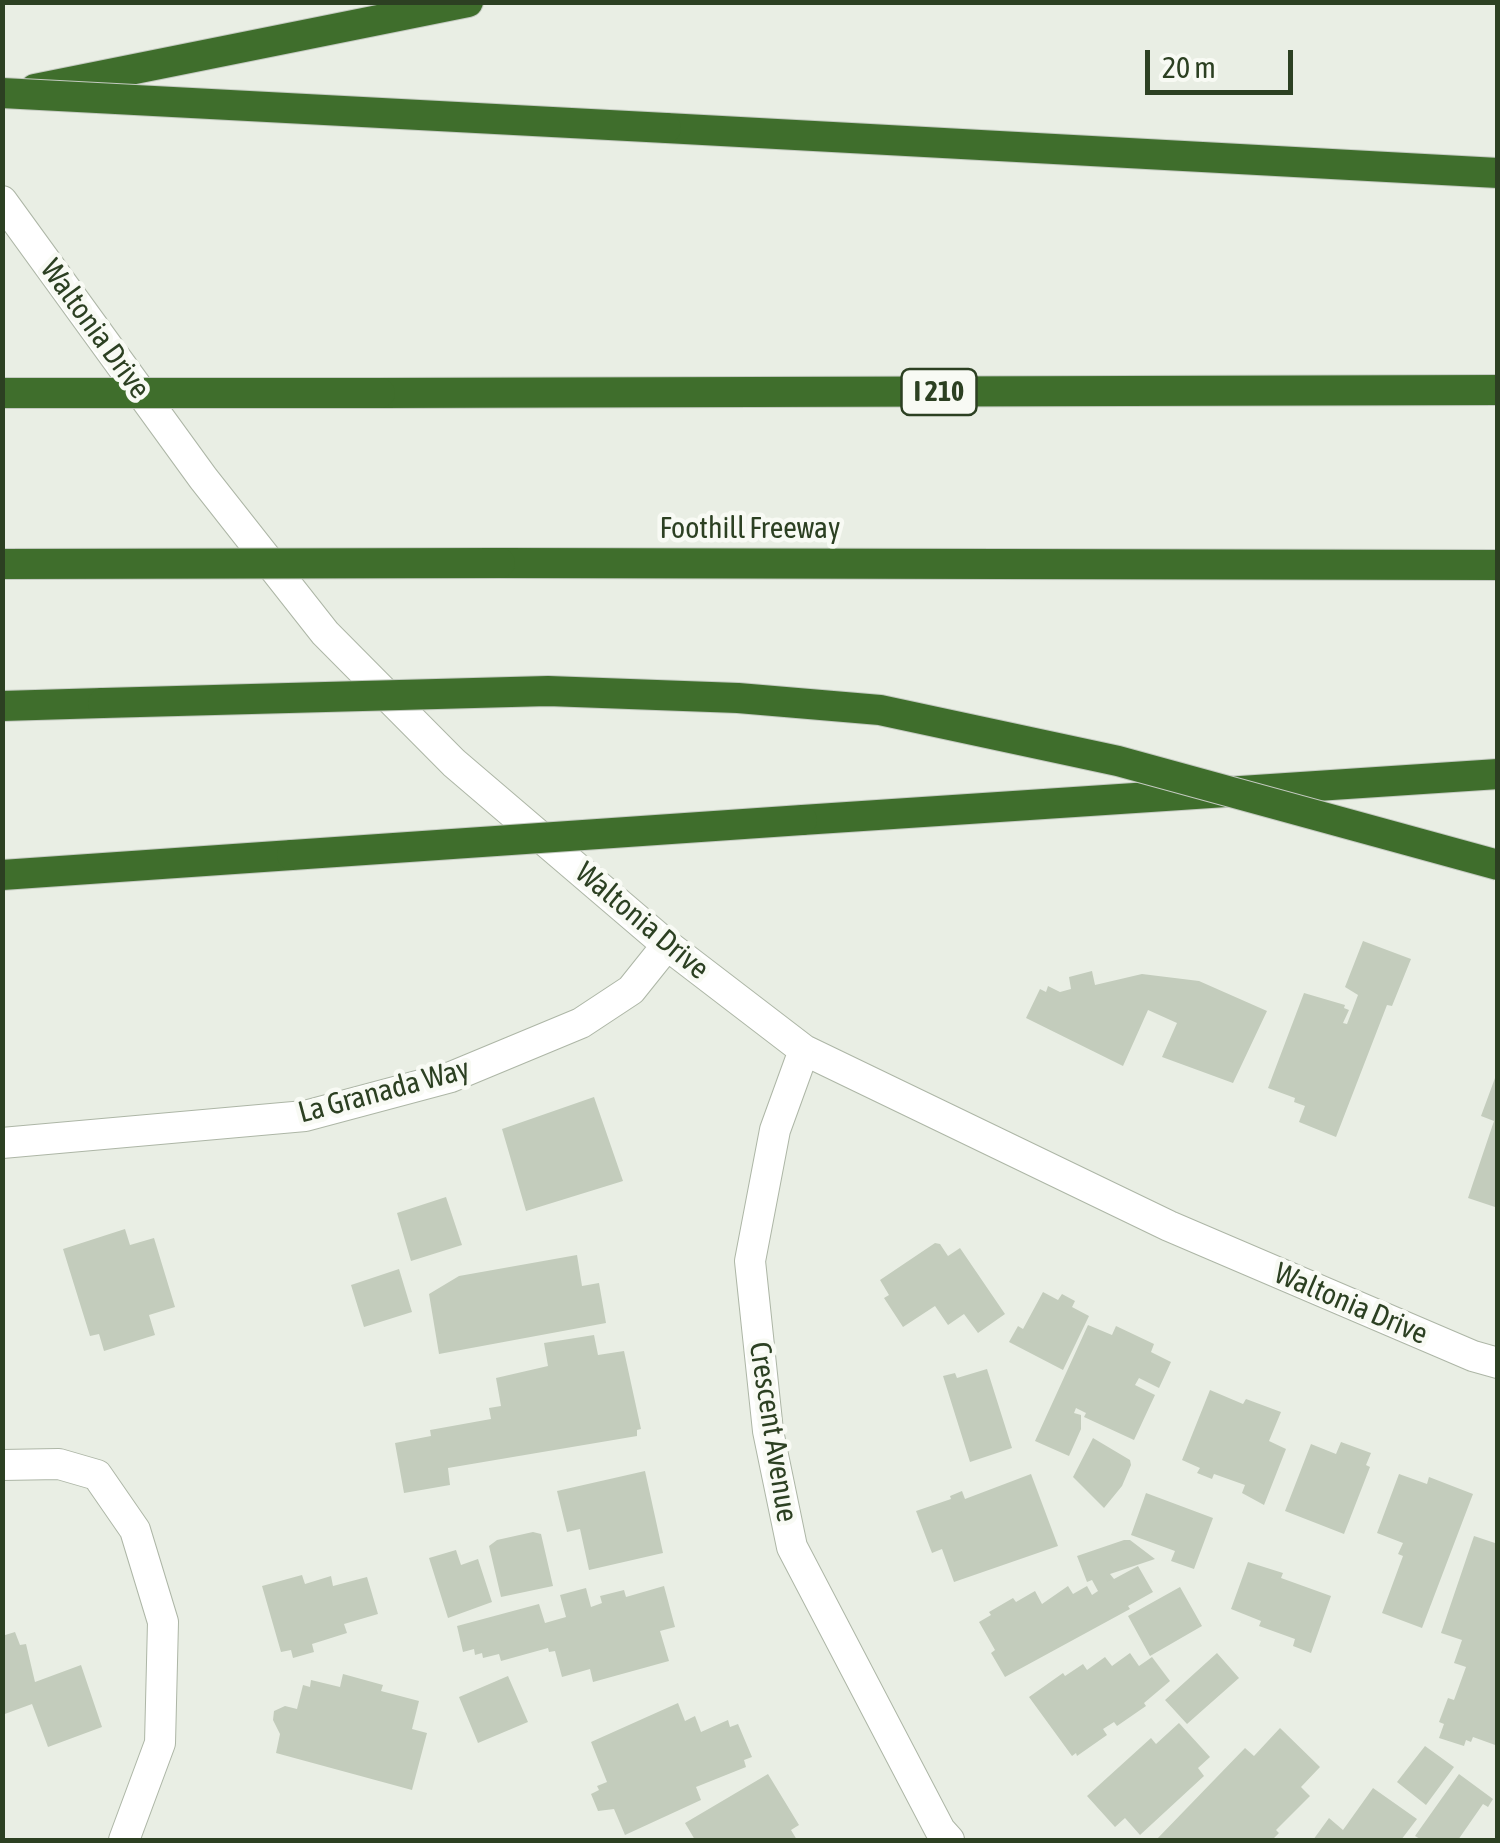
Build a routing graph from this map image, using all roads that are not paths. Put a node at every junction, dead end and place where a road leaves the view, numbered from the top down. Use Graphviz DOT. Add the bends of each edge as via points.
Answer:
graph roads {
  1 [pos="468,2"];
  2 [pos="2,94"];
  3 [pos="1498,173"];
  4 [pos="2,201"];
  5 [pos="1498,390"];
  6 [pos="2,393"];
  7 [pos="2,564"];
  8 [pos="1498,565"];
  9 [pos="2,706"];
  10 [pos="1498,774"];
  11 [pos="1498,865"];
  12 [pos="2,875"];
  13 [pos="667,945"];
  14 [pos="804,1050"];
  15 [pos="2,1144"];
  16 [pos="1498,1363"];
  17 [pos="2,1465"];
  18 [pos="124,1840"];
  19 [pos="949,1840"];
  1 -- 2 [label="highway, bridge"];
  2 -- 3 [label="highway, bridge"];
  4 -- 13 [label="street, Waltonia Drive" via="203,478 325,632 454,763"];
  5 -- 6 [label="highway, I 210, bridge"];
  7 -- 8 [label="highway, Foothill Freeway, bridge"];
  9 -- 11 [label="highway, bridge" via="548,691 880,710 1118,761"];
  10 -- 12 [label="highway, bridge"];
  13 -- 14 [label="street, Waltonia Drive"];
  13 -- 15 [label="street, La Granada Way" via="631,990 581,1024 451,1077 305,1116"];
  14 -- 16 [label="street, Waltonia Drive" via="1169,1226"];
  14 -- 19 [label="street, Crescent Avenue" via="775,1130 750,1261 768,1431 792,1547"];
  17 -- 18 [label="street" via="58,1464 97,1475 135,1530 162,1622 160,1743"];
}
